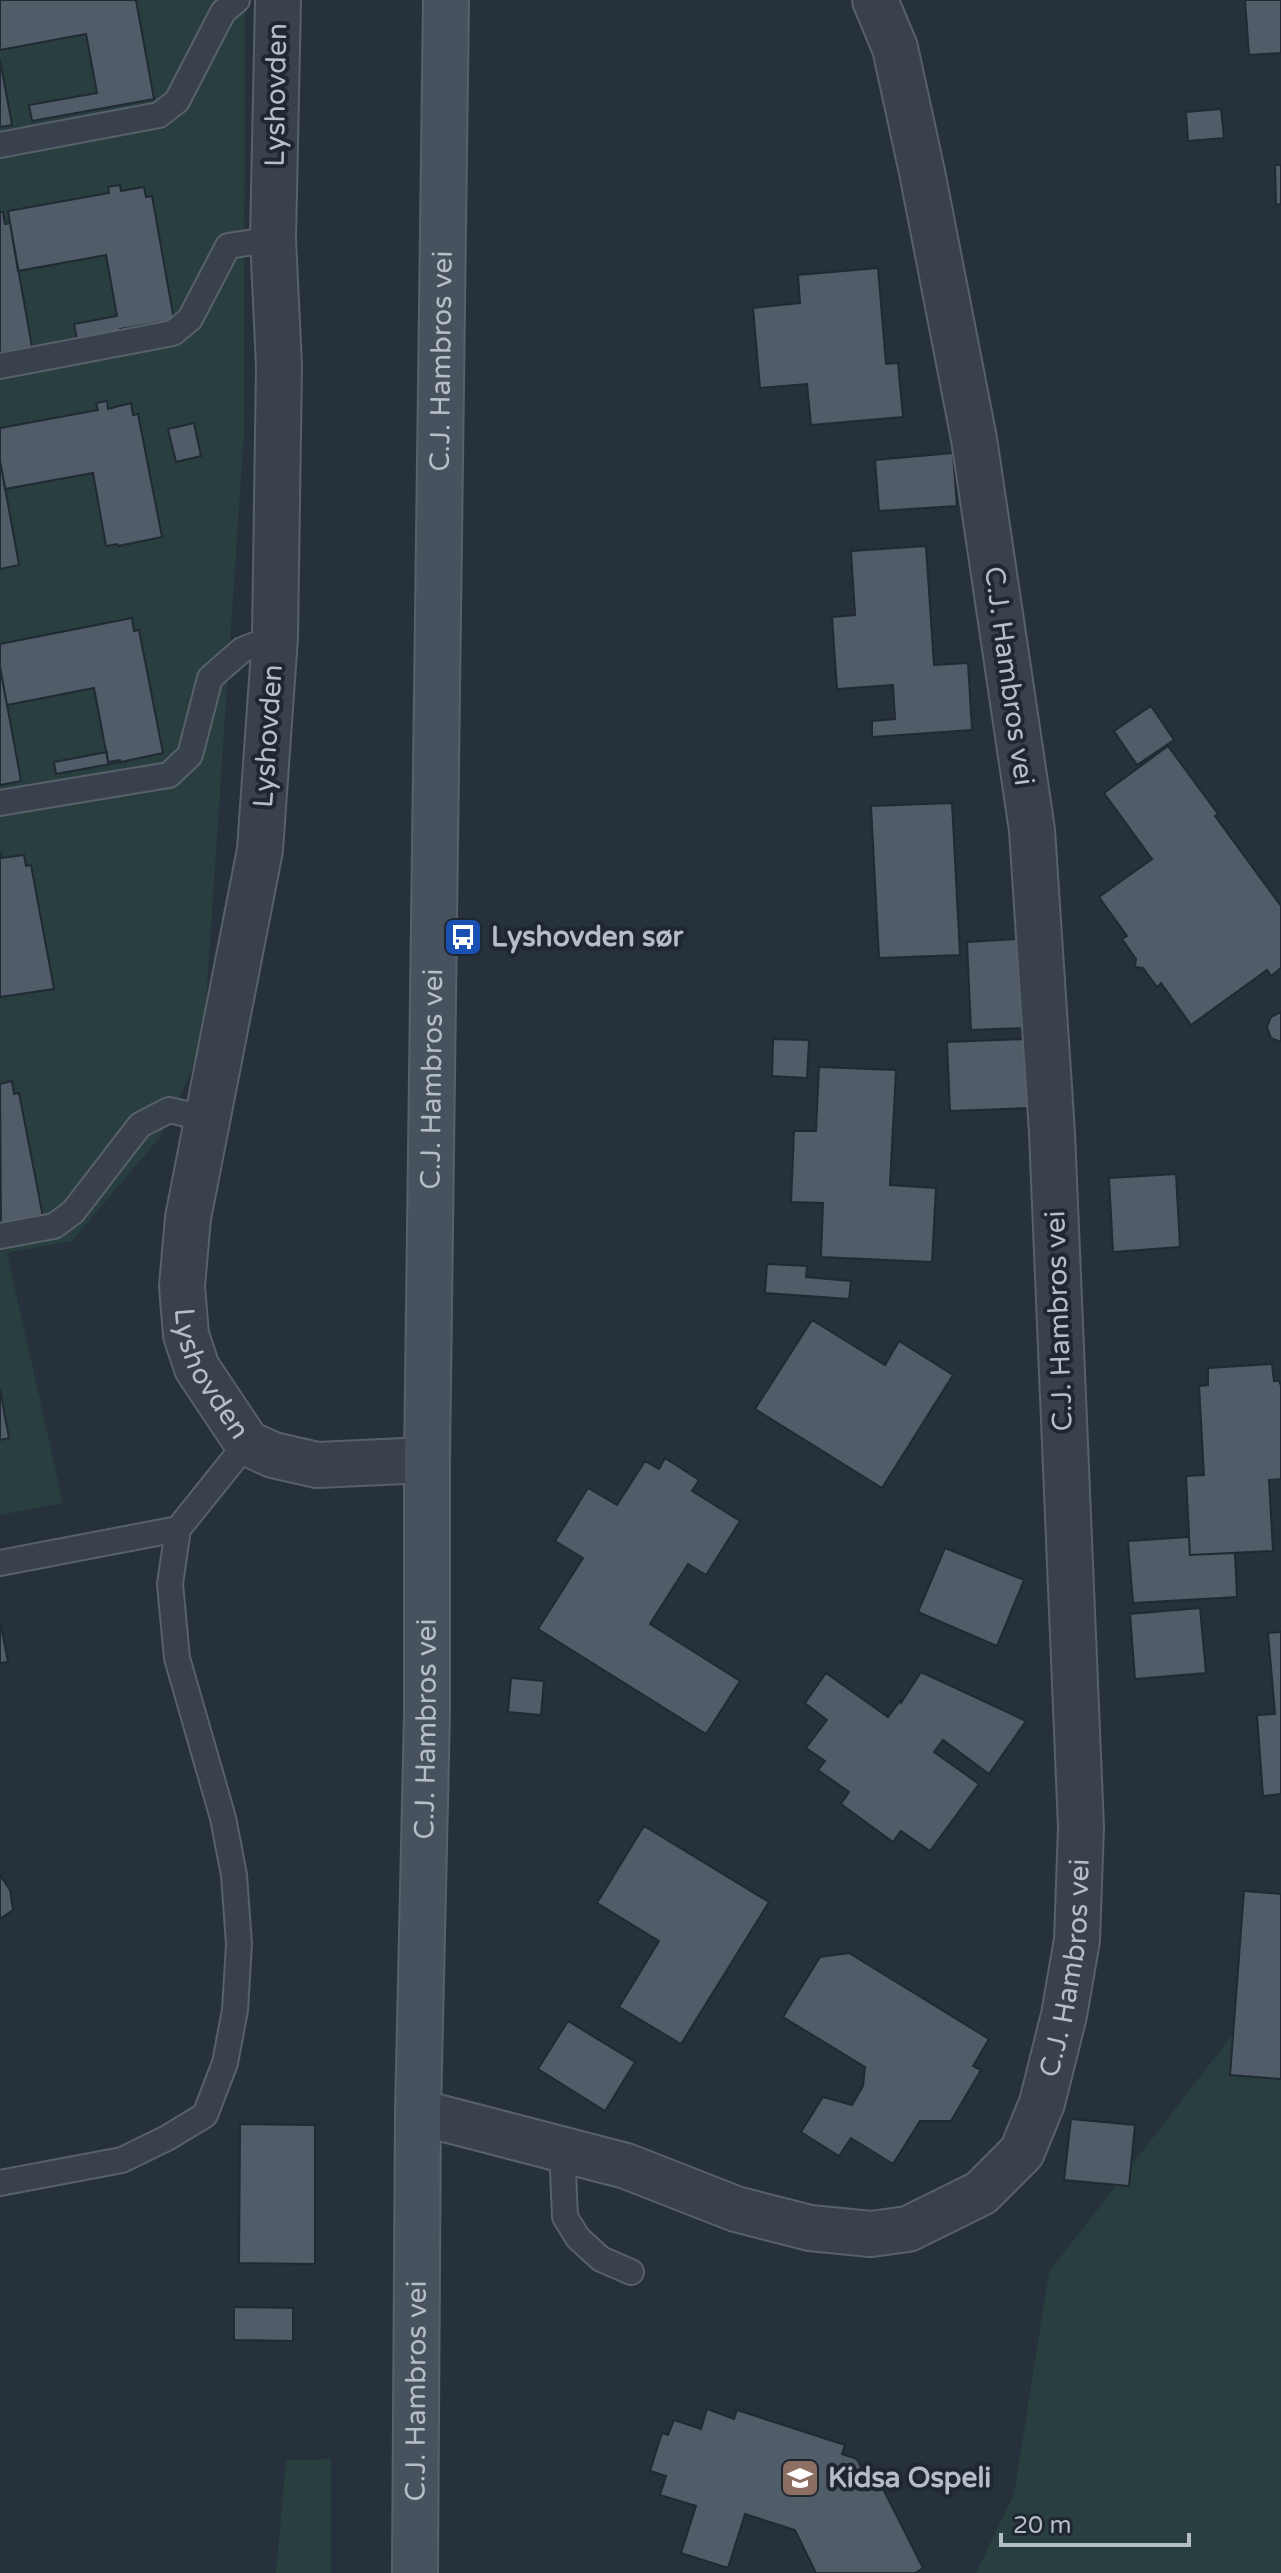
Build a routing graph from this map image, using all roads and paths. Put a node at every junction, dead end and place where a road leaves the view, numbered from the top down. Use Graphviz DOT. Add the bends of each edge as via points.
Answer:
graph roads {
  1 [pos="237,0"];
  2 [pos="278,0"];
  3 [pos="446,0"];
  4 [pos="875,0"];
  5 [pos="0,145"];
  6 [pos="273,239"];
  7 [pos="0,366"];
  8 [pos="275,637"];
  9 [pos="0,803"];
  10 [pos="208,1119"];
  11 [pos="0,1236"];
  12 [pos="247,1443"];
  13 [pos="427,1460"];
  14 [pos="178,1529"];
  15 [pos="0,1563"];
  16 [pos="418,2112"];
  17 [pos="562,2149"];
  18 [pos="0,2183"];
  19 [pos="631,2272"];
  20 [pos="415,2573"];
  1 -- 5 [label="lane, Lyshovden" via="223,12 177,101 159,115"];
  2 -- 6 [label="street, Lyshovden"];
  3 -- 13 [label="main road, C.J. Hambros vei"];
  4 -- 17 [label="street, C.J. Hambros vei" via="895,48 974,439 1032,830 1052,1133 1076,1686 1081,1827 1077,1940 1042,2103 1022,2152 981,2193 908,2229 871,2234 810,2228 736,2209 626,2166"];
  6 -- 7 [label="lane" via="228,246 190,319 173,333"];
  6 -- 8 [label="street, Lyshovden" via="279,366"];
  8 -- 9 [label="lane, Lyshovden" via="242,650 210,678 190,755 169,775"];
  8 -- 10 [label="street, Lyshovden" via="260,850"];
  10 -- 11 [label="lane" via="169,1110 140,1125 73,1212 54,1226"];
  10 -- 12 [label="street, Lyshovden" via="188,1218 182,1286 186,1335 197,1368"];
  12 -- 13 [label="street, Lyshovden" via="317,1465"];
  12 -- 14 [label="lane"];
  13 -- 16 [label="main road, C.J. Hambros vei"];
  14 -- 15 [label="lane"];
  14 -- 18 [label="lane" via="170,1584 177,1658 234,1875 239,1944 225,2063 205,2115 167,2138 122,2160"];
  16 -- 17 [label="street, C.J. Hambros vei"];
  16 -- 20 [label="main road, C.J. Hambros vei"];
  17 -- 19 [label="lane" via="565,2217 601,2259"];
}
